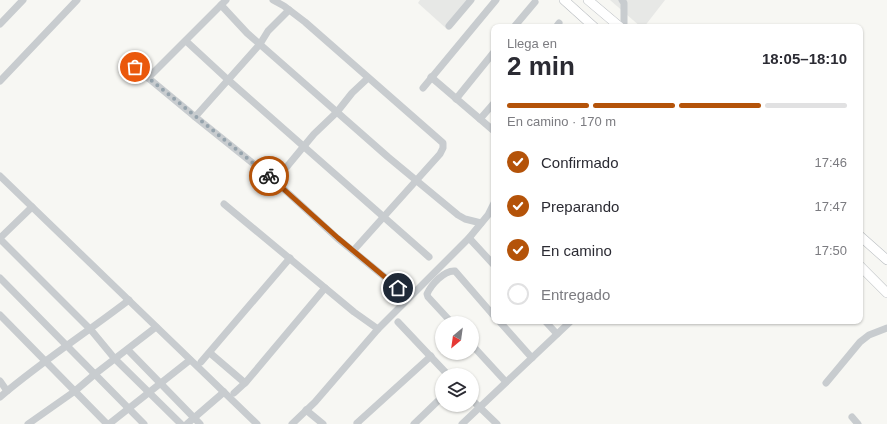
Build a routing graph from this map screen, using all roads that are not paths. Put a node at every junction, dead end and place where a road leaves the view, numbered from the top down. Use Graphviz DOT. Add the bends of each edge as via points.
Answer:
graph roads {
  1 [pos="23,0"];
  2 [pos="77,0"];
  3 [pos="273,0"];
  4 [pos="471,0"];
  5 [pos="496,0"];
  6 [pos="564,0"];
  7 [pos="588,0"];
  8 [pos="622,0"];
  9 [pos="223,2"];
  10 [pos="535,2"];
  11 [pos="289,10"];
  12 [pos="0,24"];
  13 [pos="517,24"];
  14 [pos="591,24"];
  15 [pos="616,24"];
  16 [pos="624,24"];
  17 [pos="449,26"];
  18 [pos="186,41"];
  19 [pos="260,44"];
  20 [pos="491,56"];
  21 [pos="135,67"];
  22 [pos="431,77"];
  23 [pos="148,78"];
  24 [pos="368,78"];
  25 [pos="229,80"];
  26 [pos="0,81"];
  27 [pos="423,88"];
  28 [pos="456,99"];
  29 [pos="491,107"];
  30 [pos="337,112"];
  31 [pos="195,117"];
  32 [pos="480,120"];
  33 [pos="491,129"];
  34 [pos="304,147"];
  35 [pos="0,176"];
  36 [pos="417,180"];
  37 [pos="275,181"];
  38 [pos="224,204"];
  39 [pos="32,207"];
  40 [pos="491,209"];
  41 [pos="384,217"];
  42 [pos="481,223"];
  43 [pos="469,238"];
  44 [pos="0,239"];
  45 [pos="863,239"];
  46 [pos="354,251"];
  47 [pos="429,256"];
  48 [pos="290,258"];
  49 [pos="887,260"];
  50 [pos="491,262"];
  51 [pos="863,269"];
  52 [pos="0,278"];
  53 [pos="326,288"];
  54 [pos="398,288"];
  55 [pos="887,293"];
  56 [pos="129,300"];
  57 [pos="491,313"];
  58 [pos="0,315"];
  59 [pos="446,316"];
  60 [pos="398,322"];
  61 [pos="501,324"];
  62 [pos="548,324"];
  63 [pos="568,324"];
  64 [pos="156,327"];
  65 [pos="887,328"];
  66 [pos="378,329"];
  67 [pos="91,330"];
  68 [pos="557,334"];
  69 [pos="68,346"];
  70 [pos="128,350"];
  71 [pos="210,353"];
  72 [pos="479,353"];
  73 [pos="431,356"];
  74 [pos="532,358"];
  75 [pos="115,359"];
  76 [pos="190,360"];
  77 [pos="46,361"];
  78 [pos="201,362"];
  79 [pos="442,368"];
  80 [pos="95,374"];
  81 [pos="0,381"];
  82 [pos="506,382"];
  83 [pos="245,383"];
  84 [pos="826,383"];
  85 [pos="161,384"];
  86 [pos="7,391"];
  87 [pos="75,391"];
  88 [pos="224,392"];
  89 [pos="149,393"];
  90 [pos="234,393"];
  91 [pos="0,397"];
  92 [pos="435,404"];
  93 [pos="479,408"];
  94 [pos="129,409"];
  95 [pos="306,410"];
  96 [pos="475,412"];
  97 [pos="194,418"];
  98 [pos="852,418"];
  99 [pos="253,423"];
  100 [pos="320,423"];
  101 [pos="28,424"];
  102 [pos="108,424"];
  103 [pos="144,424"];
  104 [pos="181,424"];
  105 [pos="187,424"];
  106 [pos="200,424"];
  107 [pos="292,424"];
  108 [pos="358,424"];
  109 [pos="414,424"];
  110 [pos="462,424"];
  111 [pos="497,424"];
  112 [pos="858,424"];
  1 -- 12 [label="street"];
  2 -- 26 [label="street"];
  3 -- 11 [label="street"];
  4 -- 17 [label="street"];
  5 -- 22 [label="street"];
  6 -- 14 [label="main road"];
  7 -- 15 [label="main road"];
  8 -- 16 [label="street"];
  9 -- 18 [label="street"];
  9 -- 19 [label="street" via="247,33"];
  10 -- 13 [label="street"];
  11 -- 19 [label="street" via="268,31"];
  11 -- 24 [label="street"];
  18 -- 23 [label="street"];
  18 -- 25 [label="street"];
  19 -- 25 [label="street"];
  19 -- 30 [label="street"];
  20 -- 28 [label="street"];
  21 -- 23 [label="street"];
  22 -- 27 [label="street"];
  22 -- 28 [label="street"];
  23 -- 31 [label="street"];
  24 -- 30 [label="street"];
  24 -- 36 [label="street" via="443,143 443,149"];
  25 -- 31 [label="street"];
  25 -- 34 [label="street"];
  28 -- 32 [label="street"];
  29 -- 32 [label="street"];
  30 -- 34 [label="street"];
  30 -- 36 [label="street"];
  31 -- 37 [label="street"];
  32 -- 33 [label="street"];
  34 -- 37 [label="street"];
  34 -- 41 [label="street"];
  35 -- 39 [label="street"];
  36 -- 41 [label="street"];
  36 -- 42 [label="street" via="464,219"];
  37 -- 46 [label="street"];
  38 -- 48 [label="street"];
  39 -- 44 [label="street"];
  39 -- 56 [label="street"];
  40 -- 42 [label="street"];
  41 -- 46 [label="street"];
  41 -- 47 [label="street"];
  42 -- 43 [label="street"];
  43 -- 50 [label="street"];
  43 -- 66 [label="street"];
  44 -- 67 [label="street"];
  45 -- 49 [label="main road"];
  46 -- 54 [label="street"];
  48 -- 53 [label="street"];
  48 -- 71 [label="street"];
  51 -- 55 [label="main road"];
  52 -- 69 [label="street"];
  53 -- 66 [label="street"];
  53 -- 83 [label="street"];
  56 -- 64 [label="street"];
  56 -- 67 [label="street"];
  57 -- 59 [label="street" via="455,271 451,271 443,275 427,294"];
  58 -- 77 [label="street"];
  60 -- 73 [label="street"];
  61 -- 74 [label="street"];
  62 -- 68 [label="street"];
  63 -- 68 [label="street"];
  64 -- 70 [label="street"];
  64 -- 76 [label="street"];
  65 -- 84 [label="street" via="869,335 860,342"];
  66 -- 95 [label="street"];
  67 -- 69 [label="street"];
  67 -- 75 [label="street"];
  68 -- 74 [label="street"];
  69 -- 77 [label="street"];
  69 -- 80 [label="street"];
  70 -- 75 [label="street"];
  70 -- 85 [label="street"];
  71 -- 78 [label="street"];
  71 -- 83 [label="street"];
  72 -- 82 [label="street"];
  73 -- 79 [label="street"];
  73 -- 108 [label="street"];
  74 -- 82 [label="street"];
  75 -- 80 [label="street"];
  75 -- 89 [label="street"];
  76 -- 85 [label="street"];
  76 -- 88 [label="street"];
  77 -- 86 [label="street"];
  77 -- 87 [label="street"];
  80 -- 87 [label="street"];
  80 -- 94 [label="street"];
  81 -- 86 [label="street"];
  82 -- 93 [label="street"];
  83 -- 90 [label="street"];
  85 -- 89 [label="street"];
  85 -- 97 [label="street"];
  86 -- 91 [label="street"];
  87 -- 101 [label="street"];
  87 -- 102 [label="street"];
  88 -- 97 [label="street"];
  88 -- 99 [label="street"];
  89 -- 94 [label="street"];
  89 -- 104 [label="street"];
  92 -- 109 [label="street"];
  93 -- 111 [label="street"];
  94 -- 102 [label="street"];
  94 -- 103 [label="street"];
  95 -- 100 [label="street"];
  95 -- 107 [label="street"];
  96 -- 110 [label="street"];
  97 -- 105 [label="street"];
  97 -- 106 [label="street"];
  98 -- 112 [label="street"];
}
